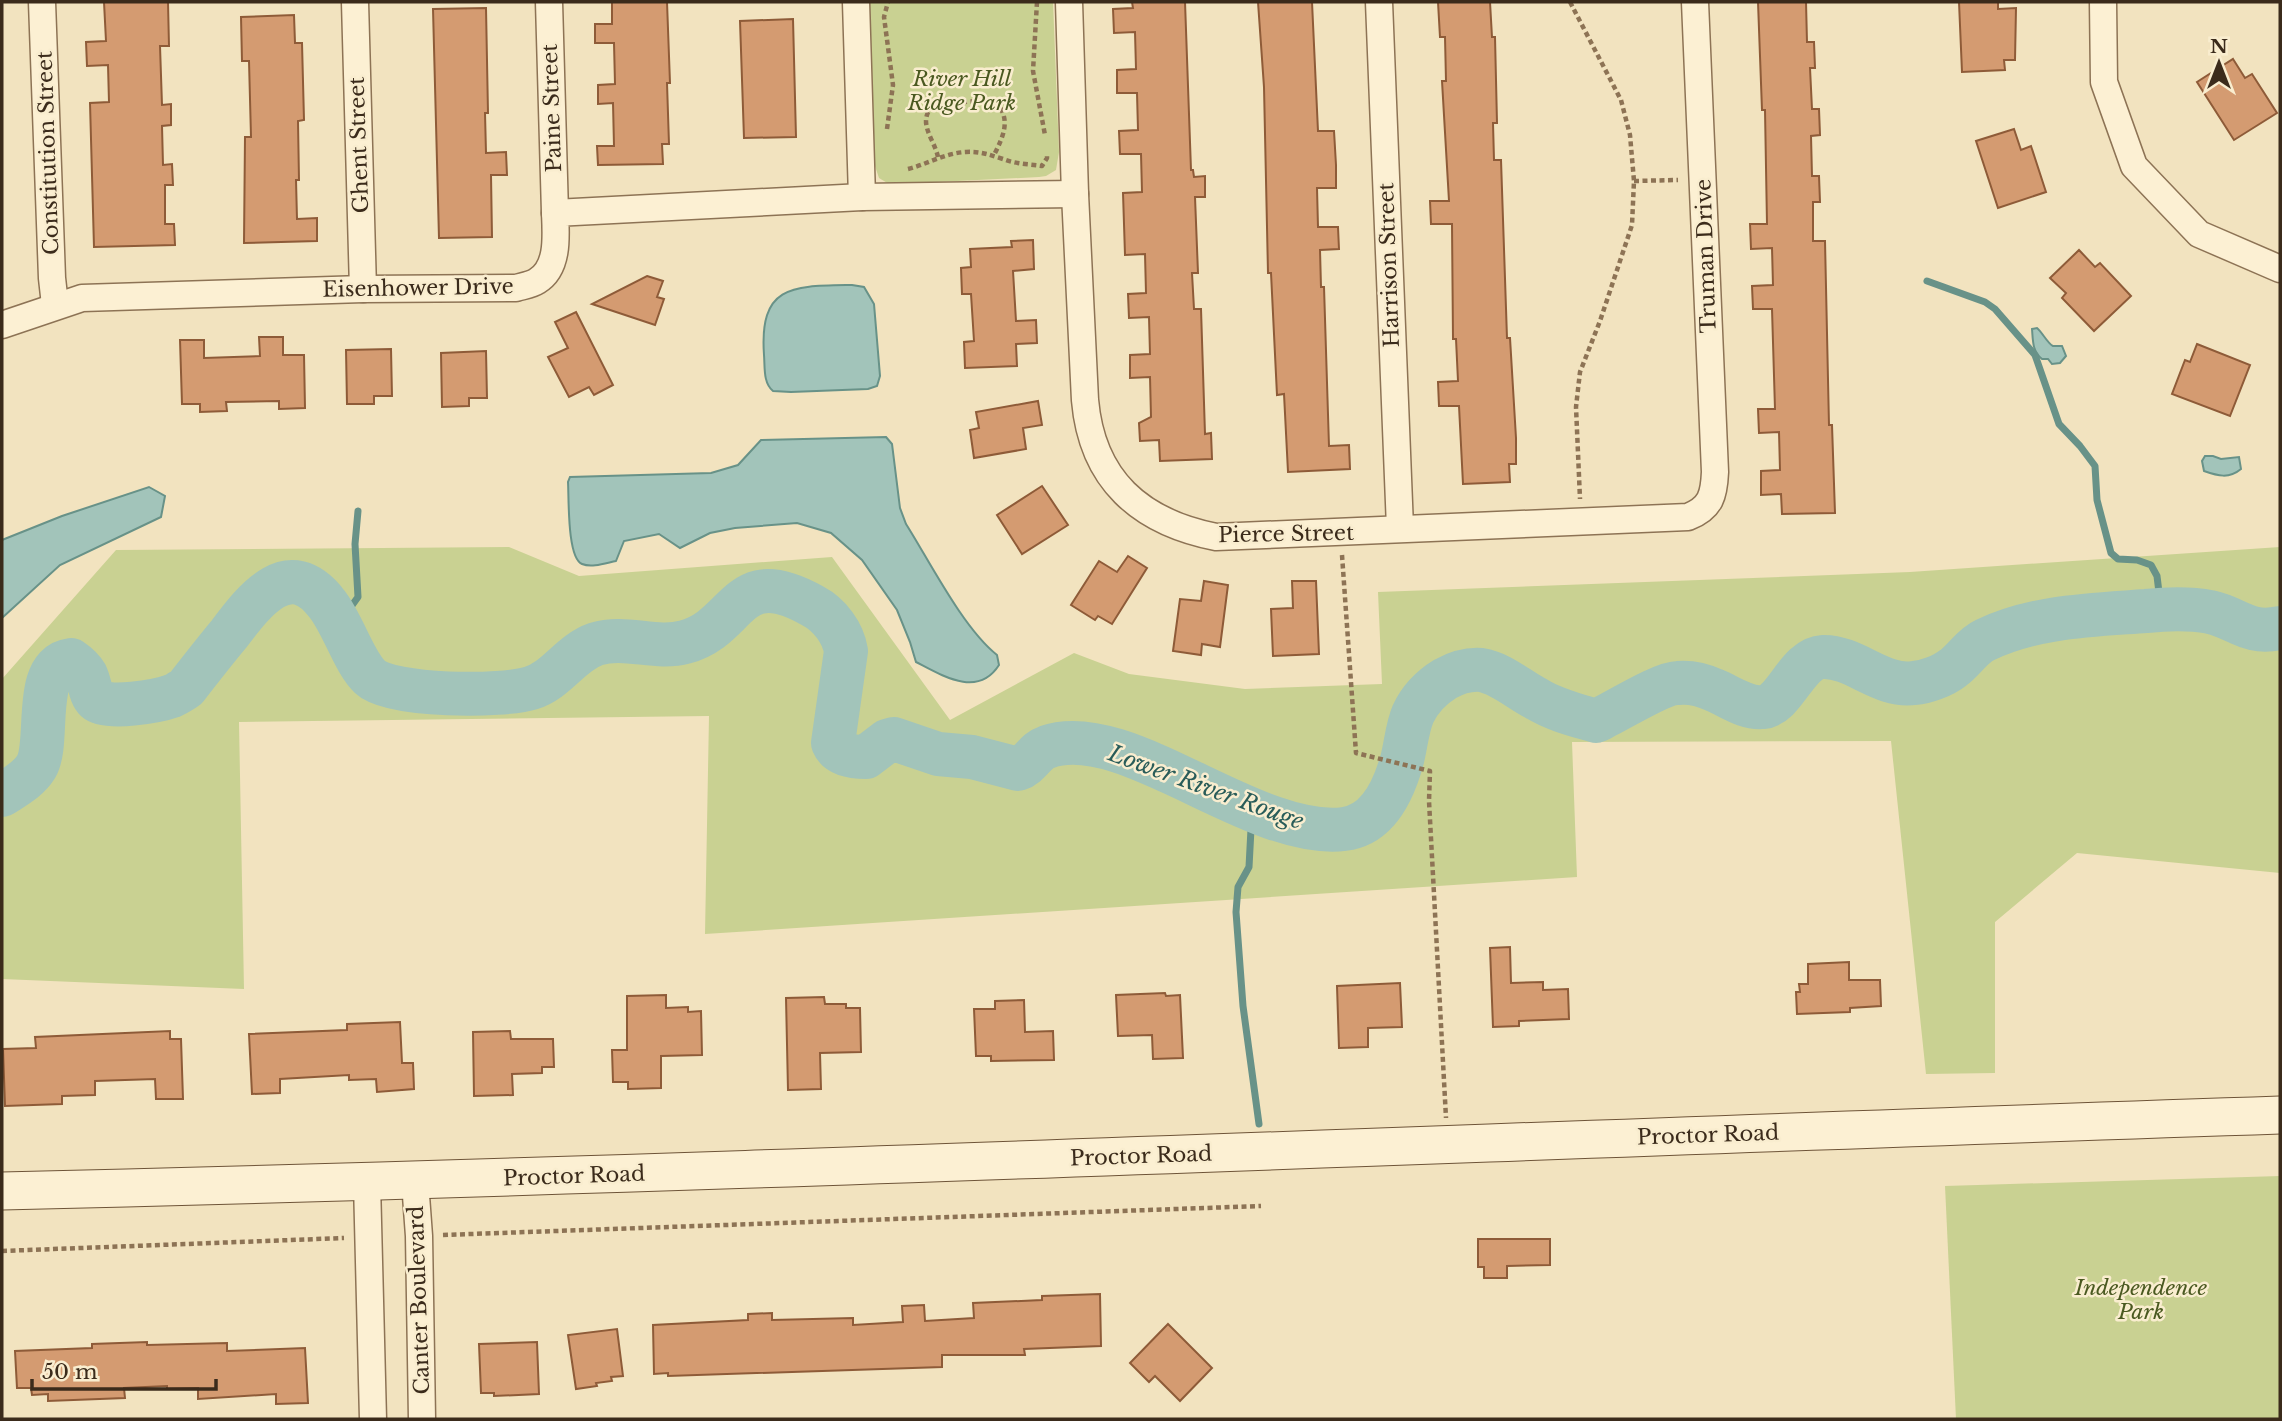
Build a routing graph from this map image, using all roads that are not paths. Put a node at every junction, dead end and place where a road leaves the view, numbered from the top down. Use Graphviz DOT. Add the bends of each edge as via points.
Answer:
graph roads {
  1 [pos="43,2"];
  2 [pos="355,2"];
  3 [pos="550,2"];
  4 [pos="856,2"];
  5 [pos="1069,2"];
  6 [pos="1379,2"];
  7 [pos="1696,2"];
  8 [pos="2103,2"];
  9 [pos="1075,194"];
  10 [pos="862,197"];
  11 [pos="555,213"];
  12 [pos="2280,269"];
  13 [pos="363,289"];
  14 [pos="55,305"];
  15 [pos="2,324"];
  16 [pos="1705,506"];
  17 [pos="1400,528"];
  18 [pos="2280,1115"];
  19 [pos="415,1182"];
  20 [pos="367,1183"];
  21 [pos="2,1191"];
  22 [pos="373,1419"];
  23 [pos="422,1419"];
  1 -- 14 [label="street, Constitution Street"];
  2 -- 13 [label="street, Ghent Street"];
  3 -- 11 [label="street, Paine Street"];
  4 -- 10 [label="street"];
  5 -- 9 [label="street, Pierce Street"];
  6 -- 17 [label="street, Harrison Street"];
  7 -- 16 [label="street, Truman Drive" via="1715,472 1712,498"];
  8 -- 12 [label="street" via="2105,82 2134,166 2199,234"];
  9 -- 10 [label="street"];
  9 -- 17 [label="street, Pierce Street" via="1086,414 1098,453 1117,486 1152,515 1178,528 1216,537"];
  10 -- 11 [label="street"];
  11 -- 13 [label="street, Eisenhower Drive" via="551,266 538,281 516,288"];
  13 -- 14 [label="street, Eisenhower Drive" via="82,298"];
  14 -- 15 [label="street, Eisenhower Drive"];
  16 -- 17 [label="street, Pierce Street" via="1688,517"];
  18 -- 19 [label="street, Proctor Road"];
  19 -- 20 [label="street, Proctor Road"];
  19 -- 23 [label="street, Canter Boulevard"];
  20 -- 21 [label="street, Proctor Road"];
  20 -- 22 [label="street"];
}
